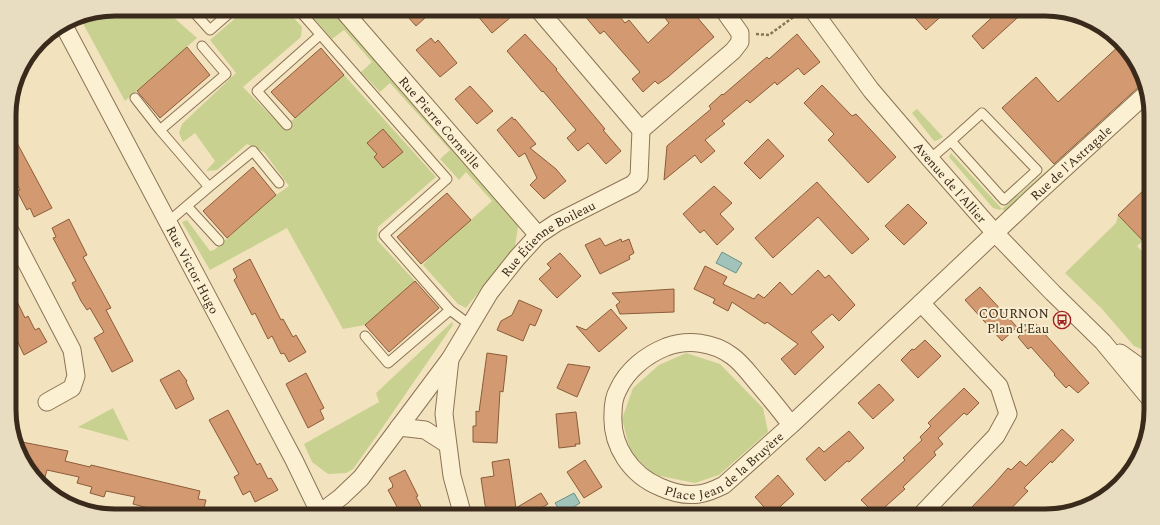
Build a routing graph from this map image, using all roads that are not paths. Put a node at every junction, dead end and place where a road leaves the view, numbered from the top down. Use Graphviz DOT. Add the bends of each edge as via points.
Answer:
graph roads {
  1 [pos="197,16"];
  2 [pos="226,16"];
  3 [pos="304,16"];
  4 [pos="348,16"];
  5 [pos="544,16"];
  6 [pos="728,16"];
  7 [pos="810,16"];
  8 [pos="66,28"];
  9 [pos="320,35"];
  10 [pos="202,46"];
  11 [pos="1142,97"];
  12 [pos="135,98"];
  13 [pos="286,125"];
  14 [pos="160,130"];
  15 [pos="641,130"];
  16 [pos="951,141"];
  17 [pos="930,159"];
  18 [pos="279,183"];
  19 [pos="208,187"];
  20 [pos="187,206"];
  21 [pos="168,222"];
  22 [pos="995,233"];
  23 [pos="538,235"];
  24 [pos="219,241"];
  25 [pos="16,243"];
  26 [pos="921,303"];
  27 [pos="450,310"];
  28 [pos="470,325"];
  29 [pos="365,336"];
  30 [pos="1103,342"];
  31 [pos="450,359"];
  32 [pos="1144,370"];
  33 [pos="1144,392"];
  34 [pos="47,402"];
  35 [pos="791,425"];
  36 [pos="399,427"];
  37 [pos="447,444"];
  38 [pos="316,509"];
  39 [pos="326,509"];
  40 [pos="461,509"];
  41 [pos="927,509"];
  1 -- 2 [label="lane" via="210,30"];
  3 -- 9 [label="lane"];
  4 -- 23 [label="street, Rue Pierre Corneille"];
  5 -- 15 [label="street"];
  6 -- 15 [label="street" via="740,33 740,42 733,51"];
  7 -- 17 [label="street, Avenue de l'Allier"];
  8 -- 21 [label="street, Rue Victor Hugo"];
  9 -- 13 [label="lane" via="257,91"];
  9 -- 27 [label="lane" via="447,179 384,235"];
  10 -- 14 [label="lane" via="226,74"];
  11 -- 22 [label="street, Rue de l'Astragale"];
  12 -- 14 [label="lane"];
  14 -- 19 [label="lane"];
  15 -- 23 [label="street, Rue Étienne Boileau" via="639,178 633,184 556,223"];
  16 -- 16 [label="lane" via="1004,200 1037,170 982,113"];
  16 -- 17 [label="lane"];
  17 -- 22 [label="street, Avenue de l'Allier"];
  18 -- 19 [label="lane" via="253,151"];
  19 -- 20 [label="lane"];
  20 -- 21 [label="lane"];
  20 -- 24 [label="lane"];
  21 -- 38 [label="street, Rue Victor Hugo" via="294,460"];
  22 -- 26 [label="street"];
  22 -- 30 [label="street, Avenue de l'Allier"];
  23 -- 28 [label="street, Rue Étienne Boileau" via="490,292"];
  25 -- 34 [label="street" via="72,350 76,376 72,388"];
  26 -- 35 [label="street, Place Jean de la Bruyère"];
  26 -- 41 [label="street" via="1000,386 1008,414 996,436"];
  27 -- 28 [label="lane"];
  27 -- 29 [label="lane" via="388,363"];
  28 -- 31 [label="street, Rue Étienne Boileau"];
  30 -- 32 [label="street, Avenue de l'Allier"];
  30 -- 33 [label="street, Avenue de l'Allier"];
  31 -- 36 [label="street, Rue Étienne Boileau"];
  31 -- 37 [label="street, Rue Étienne Boileau" via="444,414"];
  35 -- 35 [label="street, Place Jean de la Bruyère" via="724,485 697,494 680,493 666,490 642,478 624,457 613,431 613,403 625,378 645,358 656,351 682,342 696,342 720,349 743,365"];
  36 -- 37 [label="street" via="425,430"];
  36 -- 39 [label="street, Rue Étienne Boileau" via="362,478"];
  37 -- 40 [label="street, Rue Étienne Boileau"];
}
